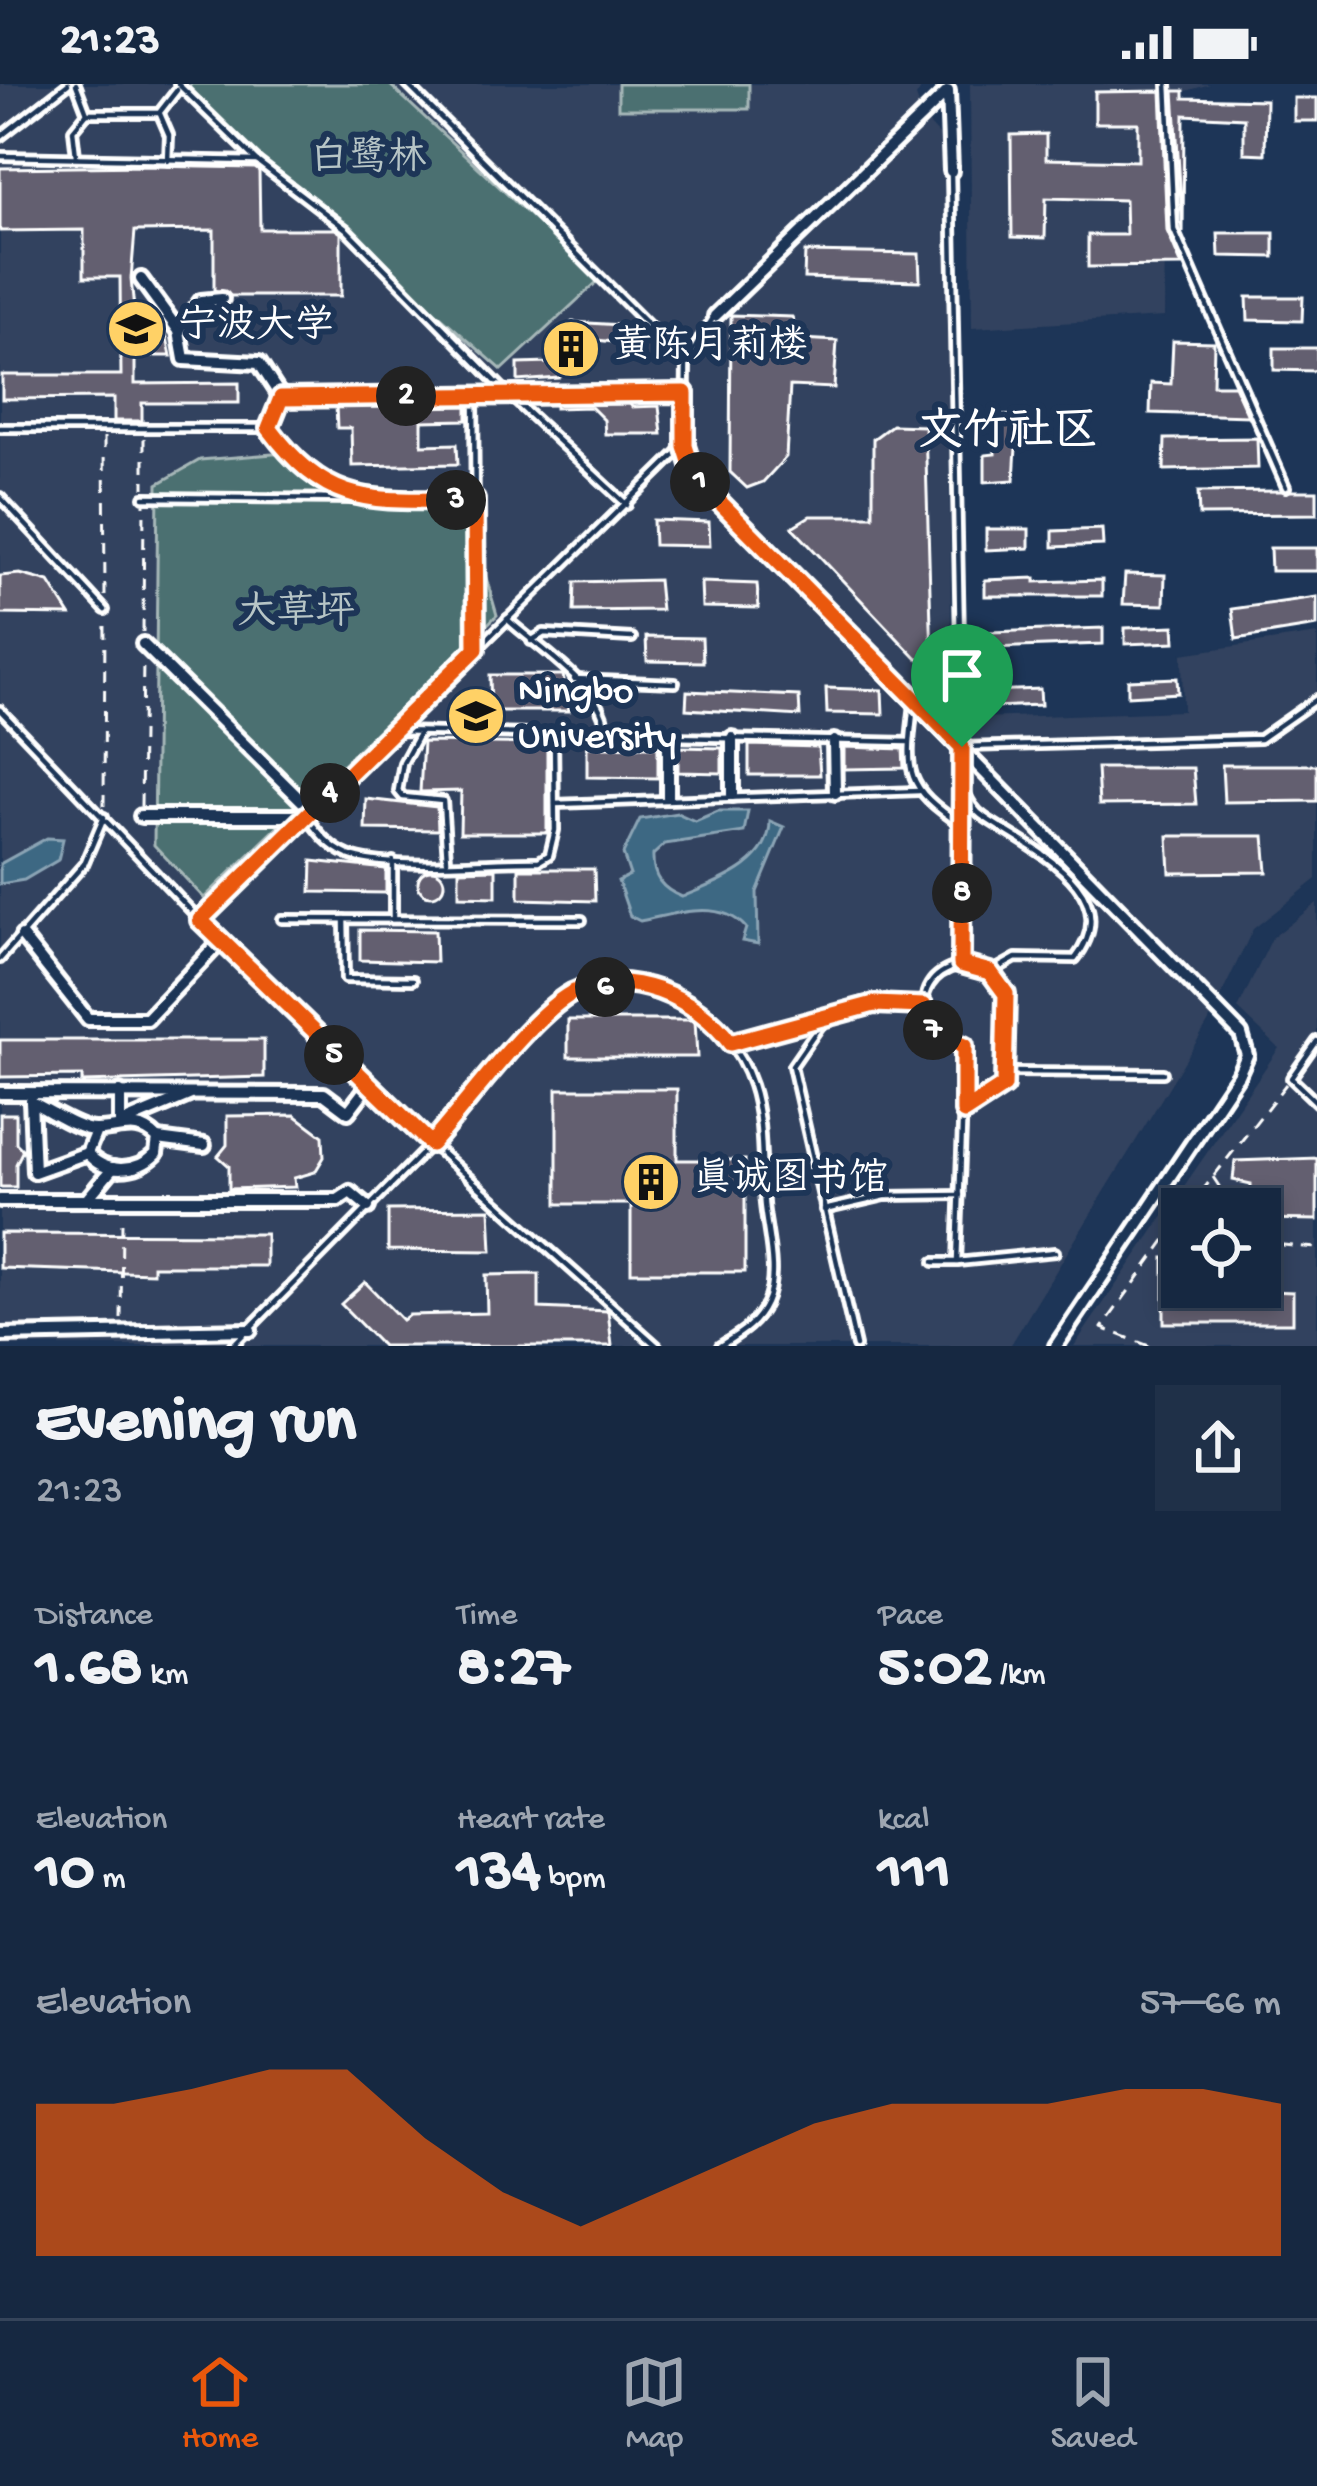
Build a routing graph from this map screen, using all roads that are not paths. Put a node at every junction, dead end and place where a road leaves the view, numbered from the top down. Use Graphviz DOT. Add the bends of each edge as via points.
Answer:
graph roads {
  1 [pos="72,84"];
  2 [pos="407,84"];
  3 [pos="1167,84"];
  4 [pos="178,86"];
  5 [pos="950,87"];
  6 [pos="87,113"];
  7 [pos="159,113"];
  8 [pos="0,137"];
  9 [pos="0,156"];
  10 [pos="76,158"];
  11 [pos="168,160"];
  12 [pos="257,161"];
  13 [pos="951,171"];
  14 [pos="141,279"];
  15 [pos="222,299"];
  16 [pos="715,316"];
  17 [pos="179,331"];
  18 [pos="686,363"];
  19 [pos="685,393"];
  20 [pos="474,395"];
  21 [pos="508,395"];
  22 [pos="281,398"];
  23 [pos="0,428"];
  24 [pos="269,428"];
  25 [pos="685,446"];
  26 [pos="1286,487"];
  27 [pos="0,497"];
  28 [pos="144,497"];
  29 [pos="372,499"];
  30 [pos="475,500"];
  31 [pos="627,506"];
  32 [pos="105,610"];
  33 [pos="507,619"];
  34 [pos="632,638"];
  35 [pos="531,640"];
  36 [pos="143,644"];
  37 [pos="476,649"];
  38 [pos="574,680"];
  39 [pos="675,683"];
  40 [pos="914,699"];
  41 [pos="1317,700"];
  42 [pos="0,710"];
  43 [pos="393,731"];
  44 [pos="420,732"];
  45 [pos="554,734"];
  46 [pos="606,736"];
  47 [pos="668,737"];
  48 [pos="732,738"];
  49 [pos="835,741"];
  50 [pos="909,742"];
  51 [pos="962,747"];
  52 [pos="962,787"];
  53 [pos="919,791"];
  54 [pos="835,793"];
  55 [pos="732,795"];
  56 [pos="668,797"];
  57 [pos="555,804"];
  58 [pos="309,813"];
  59 [pos="141,816"];
  60 [pos="104,817"];
  61 [pos="962,825"];
  62 [pos="447,860"];
  63 [pos="393,861"];
  64 [pos="282,919"];
  65 [pos="344,919"];
  66 [pos="393,919"];
  67 [pos="200,920"];
  68 [pos="583,920"];
  69 [pos="22,936"];
  70 [pos="220,943"];
  71 [pos="0,958"];
  72 [pos="961,964"];
  73 [pos="990,972"];
  74 [pos="413,980"];
  75 [pos="924,1006"];
  76 [pos="828,1014"];
  77 [pos="1317,1041"];
  78 [pos="730,1043"];
  79 [pos="1004,1072"];
  80 [pos="1163,1073"];
  81 [pos="368,1087"];
  82 [pos="120,1092"];
  83 [pos="0,1093"];
  84 [pos="192,1094"];
  85 [pos="30,1098"];
  86 [pos="1317,1103"];
  87 [pos="964,1112"];
  88 [pos="120,1124"];
  89 [pos="96,1131"];
  90 [pos="158,1139"];
  91 [pos="431,1144"];
  92 [pos="204,1145"];
  93 [pos="87,1153"];
  94 [pos="117,1168"];
  95 [pos="34,1172"];
  96 [pos="961,1195"];
  97 [pos="34,1198"];
  98 [pos="88,1198"];
  99 [pos="123,1199"];
  100 [pos="0,1200"];
  101 [pos="368,1208"];
  102 [pos="824,1210"];
  103 [pos="1055,1252"];
  104 [pos="934,1262"];
  105 [pos="957,1262"];
  106 [pos="250,1330"];
  107 [pos="0,1335"];
  108 [pos="652,1345"];
  109 [pos="12,1346"];
  110 [pos="232,1346"];
  111 [pos="720,1346"];
  112 [pos="856,1346"];
  113 [pos="1056,1346"];
  1 -- 6 [label="lane"];
  1 -- 8 [label="lane"];
  2 -- 18 [label="lane"];
  3 -- 26 [label="lane" via="1174,230"];
  4 -- 7 [label="lane"];
  4 -- 12 [label="lane"];
  5 -- 13 [label="street"];
  5 -- 16 [label="street"];
  6 -- 7 [label="lane"];
  6 -- 10 [label="lane" via="73,130"];
  7 -- 11 [label="lane" via="170,134"];
  9 -- 10 [label="lane"];
  10 -- 11 [label="lane"];
  11 -- 12 [label="lane"];
  12 -- 21 [label="lane" via="346,229"];
  13 -- 51 [label="lane"];
  14 -- 17 [label="street"];
  15 -- 17 [label="street" via="201,301"];
  16 -- 18 [label="lane"];
  17 -- 22 [label="street" via="184,359 259,363"];
  18 -- 19 [label="lane"];
  19 -- 21 [label="lane"];
  19 -- 25 [label="lane"];
  20 -- 21 [label="lane"];
  20 -- 22 [label="lane"];
  20 -- 30 [label="lane"];
  21 -- 31 [label="lane"];
  22 -- 24 [label="lane"];
  23 -- 24 [label="lane"];
  24 -- 29 [label="lane" via="316,482"];
  25 -- 31 [label="lane"];
  25 -- 40 [label="street" via="695,477"];
  27 -- 32 [label="lane"];
  28 -- 29 [label="lane"];
  29 -- 30 [label="lane"];
  30 -- 37 [label="lane"];
  31 -- 33 [label="lane"];
  33 -- 35 [label="lane"];
  33 -- 37 [label="lane"];
  34 -- 35 [label="lane" via="544,633"];
  35 -- 38 [label="lane"];
  36 -- 58 [label="street"];
  37 -- 43 [label="lane"];
  38 -- 39 [label="lane"];
  38 -- 46 [label="lane" via="603,711"];
  40 -- 50 [label="lane"];
  40 -- 51 [label="street"];
  41 -- 51 [label="lane" via="1260,739"];
  42 -- 60 [label="lane"];
  43 -- 44 [label="lane"];
  43 -- 58 [label="lane"];
  44 -- 45 [label="lane"];
  44 -- 62 [label="lane" via="398,790 443,801"];
  45 -- 46 [label="lane"];
  45 -- 57 [label="lane"];
  46 -- 47 [label="lane"];
  47 -- 48 [label="lane"];
  47 -- 56 [label="street"];
  48 -- 49 [label="lane"];
  48 -- 55 [label="street"];
  49 -- 50 [label="lane"];
  49 -- 54 [label="street"];
  50 -- 53 [label="lane"];
  51 -- 52 [label="lane"];
  51 -- 113 [label="street" via="1230,1018 1247,1055"];
  52 -- 61 [label="lane"];
  52 -- 73 [label="lane" via="987,820 1066,872 1088,906 1088,942 1075,959 1016,958"];
  53 -- 54 [label="lane"];
  53 -- 61 [label="lane"];
  54 -- 55 [label="lane"];
  55 -- 56 [label="lane"];
  56 -- 57 [label="lane"];
  57 -- 62 [label="lane" via="549,855 539,861"];
  58 -- 59 [label="street"];
  58 -- 63 [label="lane" via="325,841 348,855"];
  58 -- 67 [label="lane"];
  60 -- 67 [label="lane"];
  60 -- 69 [label="lane" via="84,864"];
  61 -- 72 [label="lane"];
  62 -- 63 [label="lane"];
  63 -- 66 [label="lane"];
  64 -- 65 [label="lane"];
  65 -- 66 [label="lane"];
  65 -- 74 [label="lane" via="345,979"];
  66 -- 68 [label="lane"];
  67 -- 70 [label="lane"];
  69 -- 70 [label="street" via="88,1019 147,1019"];
  69 -- 71 [label="lane"];
  70 -- 81 [label="lane"];
  72 -- 73 [label="lane"];
  72 -- 75 [label="lane" via="939,973"];
  73 -- 79 [label="lane" via="1006,994"];
  75 -- 76 [label="lane" via="874,1004"];
  75 -- 87 [label="lane" via="935,1034 964,1046"];
  76 -- 78 [label="lane"];
  76 -- 102 [label="lane" via="792,1066"];
  77 -- 86 [label="lane" via="1291,1078"];
  78 -- 91 [label="lane" via="715,1022 652,987 575,992"];
  78 -- 111 [label="lane" via="753,1087 772,1285 750,1328"];
  79 -- 80 [label="lane"];
  79 -- 87 [label="lane" via="996,1095"];
  81 -- 84 [label="street" via="348,1112 324,1094"];
  81 -- 91 [label="lane"];
  82 -- 84 [label="street"];
  82 -- 85 [label="street"];
  82 -- 88 [label="street"];
  83 -- 85 [label="street"];
  84 -- 88 [label="street"];
  85 -- 89 [label="street"];
  85 -- 95 [label="street"];
  87 -- 96 [label="lane"];
  88 -- 89 [label="street"];
  88 -- 90 [label="street"];
  89 -- 93 [label="street"];
  90 -- 92 [label="street"];
  90 -- 94 [label="street" via="151,1160"];
  91 -- 101 [label="lane"];
  91 -- 108 [label="lane"];
  93 -- 94 [label="street"];
  93 -- 95 [label="street"];
  94 -- 98 [label="street"];
  94 -- 99 [label="street"];
  95 -- 97 [label="street"];
  96 -- 102 [label="lane" via="885,1196"];
  96 -- 105 [label="lane"];
  97 -- 98 [label="street"];
  97 -- 100 [label="street"];
  98 -- 99 [label="street"];
  99 -- 101 [label="street" via="338,1200 350,1192"];
  101 -- 106 [label="lane"];
  102 -- 112 [label="lane"];
  103 -- 105 [label="lane"];
  104 -- 105 [label="lane"];
  106 -- 107 [label="street"];
  106 -- 110 [label="lane"];
  107 -- 109 [label="lane"];
}
